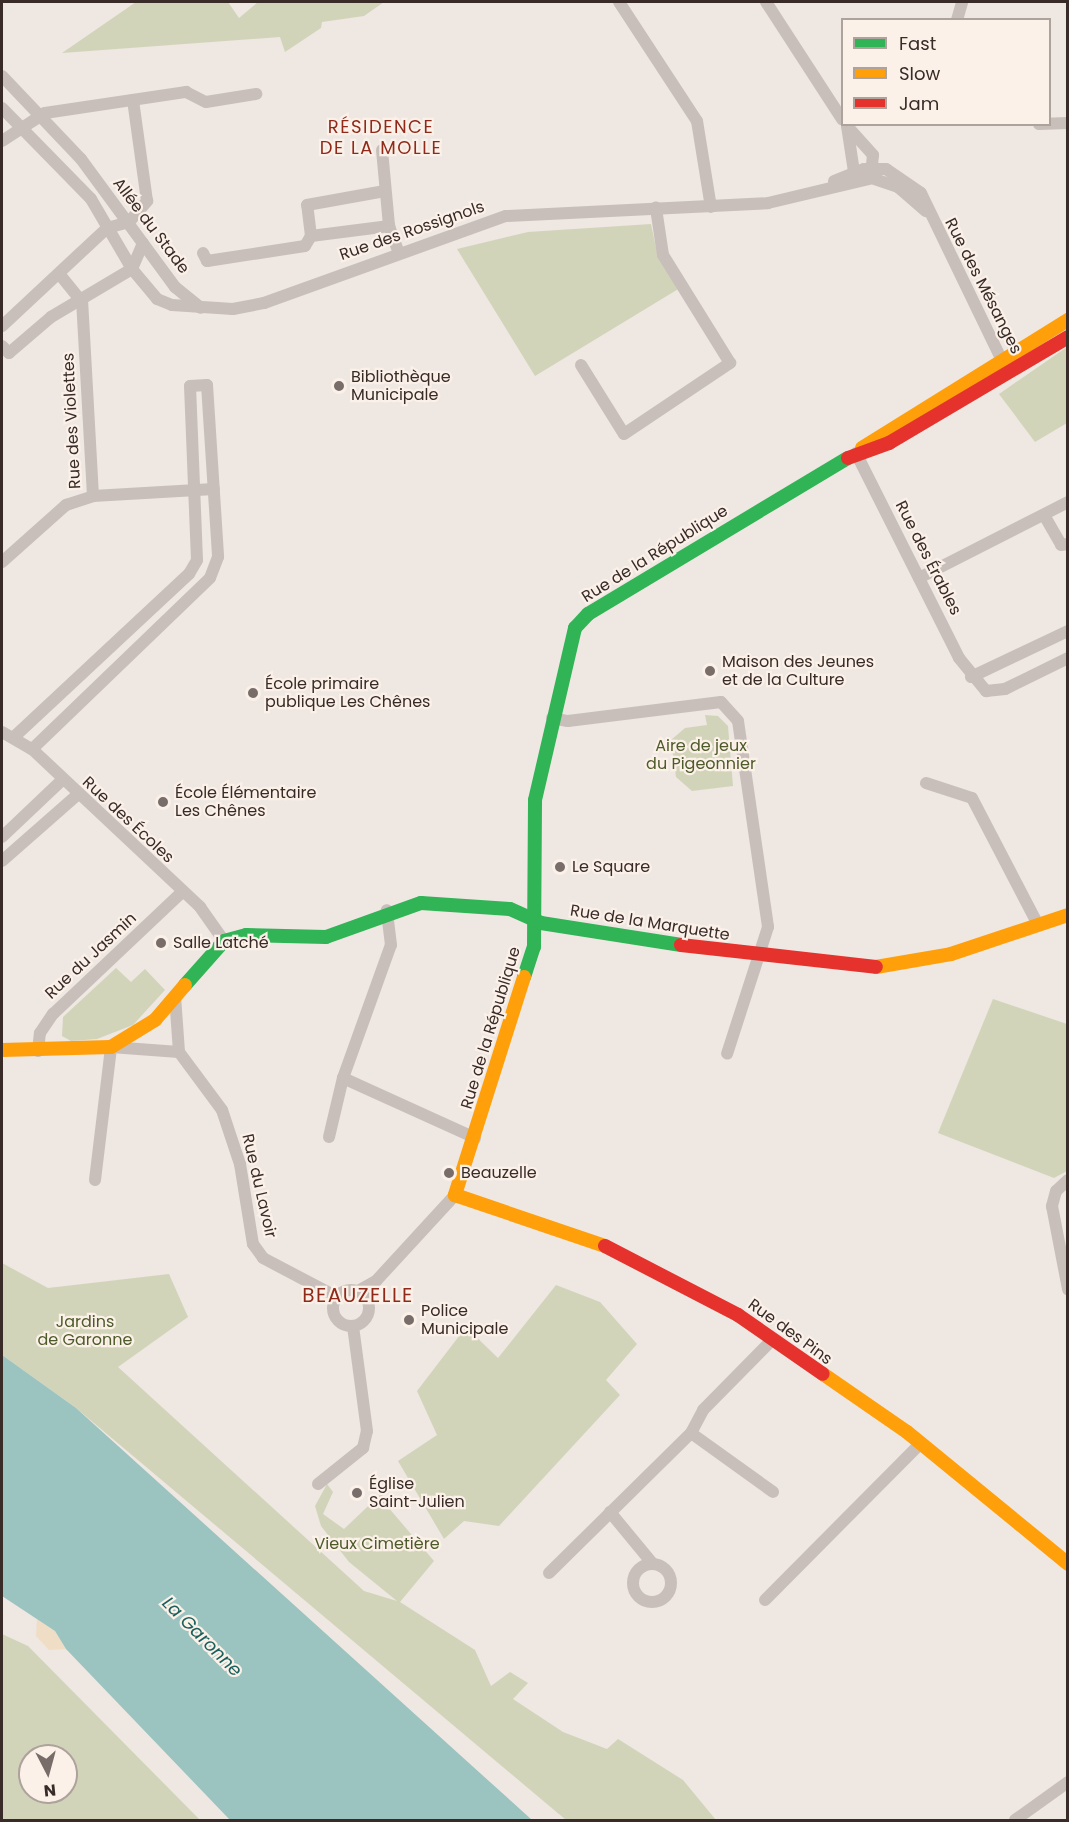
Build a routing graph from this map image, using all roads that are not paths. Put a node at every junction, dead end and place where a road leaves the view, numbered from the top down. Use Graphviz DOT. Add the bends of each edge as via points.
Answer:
graph roads {
  1 [pos="619,2"];
  2 [pos="766,2"];
  3 [pos="962,2"];
  4 [pos="958,18"];
  5 [pos="2,76"];
  6 [pos="256,94"];
  7 [pos="133,100"];
  8 [pos="2,108"];
  9 [pos="841,114"];
  10 [pos="38,116"];
  11 [pos="21,123"];
  12 [pos="1068,123"];
  13 [pos="1051,124"];
  14 [pos="845,126"];
  15 [pos="850,126"];
  16 [pos="2,141"];
  17 [pos="382,150"];
  18 [pos="876,168"];
  19 [pos="854,172"];
  20 [pos="869,179"];
  21 [pos="817,189"];
  22 [pos="385,191"];
  23 [pos="711,207"];
  24 [pos="656,208"];
  25 [pos="929,214"];
  26 [pos="129,222"];
  27 [pos="389,226"];
  28 [pos="107,228"];
  29 [pos="311,236"];
  30 [pos="143,243"];
  31 [pos="398,251"];
  32 [pos="203,253"];
  33 [pos="132,269"];
  34 [pos="60,275"];
  35 [pos="82,302"];
  36 [pos="201,308"];
  37 [pos="1068,320"];
  38 [pos="2,326"];
  39 [pos="1068,337"];
  40 [pos="2,346"];
  41 [pos="1001,359"];
  42 [pos="580,365"];
  43 [pos="1009,373"];
  44 [pos="856,453"];
  45 [pos="196,489"];
  46 [pos="214,489"];
  47 [pos="93,496"];
  48 [pos="1068,502"];
  49 [pos="1044,514"];
  50 [pos="1068,544"];
  51 [pos="2,562"];
  52 [pos="919,578"];
  53 [pos="1068,631"];
  54 [pos="112,645"];
  55 [pos="124,658"];
  56 [pos="1068,658"];
  57 [pos="971,677"];
  58 [pos="552,718"];
  59 [pos="2,732"];
  60 [pos="14,737"];
  61 [pos="32,749"];
  62 [pos="62,780"];
  63 [pos="926,783"];
  64 [pos="77,795"];
  65 [pos="2,837"];
  66 [pos="2,861"];
  67 [pos="181,893"];
  68 [pos="387,910"];
  69 [pos="1068,915"];
  70 [pos="535,918"];
  71 [pos="1038,925"];
  72 [pos="224,941"];
  73 [pos="761,958"];
  74 [pos="175,995"];
  75 [pos="111,1047"];
  76 [pos="2,1050"];
  77 [pos="38,1051"];
  78 [pos="179,1052"];
  79 [pos="727,1054"];
  80 [pos="343,1078"];
  81 [pos="329,1137"];
  82 [pos="475,1138"];
  83 [pos="95,1179"];
  84 [pos="1068,1180"];
  85 [pos="455,1195"];
  86 [pos="1068,1289"];
  87 [pos="358,1291"];
  88 [pos="337,1297"];
  89 [pos="353,1326"];
  90 [pos="771,1341"];
  91 [pos="691,1433"];
  92 [pos="921,1443"];
  93 [pos="318,1484"];
  94 [pos="773,1492"];
  95 [pos="610,1512"];
  96 [pos="652,1563"];
  97 [pos="1068,1564"];
  98 [pos="549,1573"];
  99 [pos="765,1600"];
  100 [pos="1068,1782"];
  101 [pos="1015,1821"];
  1 -- 23 [label="street" via="697,121"];
  2 -- 9 [label="street"];
  3 -- 4 [label="street"];
  5 -- 10 [label="street, Allée du Stade"];
  6 -- 7 [label="street" via="206,102 186,92"];
  7 -- 10 [label="street"];
  7 -- 26 [label="street" via="147,201"];
  8 -- 11 [label="street, Allée du Stade"];
  10 -- 11 [label="street"];
  10 -- 26 [label="street, Allée du Stade"];
  11 -- 16 [label="street"];
  11 -- 28 [label="street, Allée du Stade" via="91,199"];
  12 -- 13 [label="street"];
  14 -- 19 [label="street"];
  15 -- 18 [label="street" via="873,154"];
  17 -- 22 [label="street"];
  18 -- 19 [label="street"];
  18 -- 20 [label="street"];
  18 -- 25 [label="street, Rue des Mésanges" via="912,183"];
  19 -- 20 [label="street, Rue des Mésanges"];
  19 -- 21 [label="street, Rue des Rossignols"];
  20 -- 21 [label="street, Rue des Rossignols"];
  20 -- 25 [label="street, Rue des Mésanges" via="898,187"];
  21 -- 23 [label="street, Rue des Rossignols" via="768,203"];
  22 -- 27 [label="street"];
  22 -- 29 [label="street" via="307,205"];
  23 -- 24 [label="street, Rue des Rossignols"];
  24 -- 31 [label="street, Rue des Rossignols" via="506,216"];
  24 -- 42 [label="street" via="663,255 730,363 624,434"];
  25 -- 41 [label="street, Rue des Mésanges"];
  26 -- 28 [label="street"];
  26 -- 30 [label="street, Allée du Stade"];
  27 -- 29 [label="street"];
  27 -- 31 [label="street"];
  28 -- 33 [label="street, Allée du Stade"];
  28 -- 34 [label="street"];
  29 -- 32 [label="street" via="304,246 207,261"];
  30 -- 33 [label="street"];
  30 -- 36 [label="street, Allée du Stade" via="175,287"];
  31 -- 36 [label="street, Rue des Rossignols" via="264,303"];
  33 -- 35 [label="street"];
  33 -- 36 [label="street, Allée du Stade" via="157,299"];
  34 -- 35 [label="street"];
  34 -- 38 [label="street"];
  35 -- 40 [label="street" via="51,317 9,353"];
  35 -- 47 [label="street, Rue des Violettes"];
  37 -- 41 [label="street, Rue de la République"];
  39 -- 43 [label="street, Rue de la République"];
  41 -- 43 [label="street, Rue des Mésanges"];
  41 -- 44 [label="street, Rue de la République"];
  43 -- 44 [label="street, Rue de la République" via="889,443"];
  44 -- 52 [label="street, Rue des Érables"];
  44 -- 58 [label="street, Rue de la République" via="588,614 567,645"];
  45 -- 46 [label="street"];
  45 -- 46 [label="street" via="190,386 207,385"];
  45 -- 47 [label="street"];
  45 -- 54 [label="street" via="197,560 189,574"];
  46 -- 55 [label="street" via="218,557 210,578"];
  47 -- 51 [label="street, Rue des Violettes" via="66,505"];
  48 -- 49 [label="street"];
  49 -- 50 [label="street" via="1061,545"];
  49 -- 52 [label="street"];
  52 -- 57 [label="street, Rue des Érables"];
  53 -- 57 [label="street"];
  54 -- 55 [label="street"];
  54 -- 60 [label="street"];
  55 -- 61 [label="street"];
  56 -- 57 [label="street" via="1005,689 986,691"];
  58 -- 70 [label="street, Rue de la République" via="535,800"];
  58 -- 73 [label="street" via="568,721 721,702 732,710 744,740 766,915"];
  59 -- 60 [label="street, Rue des Écoles"];
  60 -- 61 [label="street, Rue des Écoles"];
  61 -- 62 [label="street, Rue des Écoles"];
  62 -- 64 [label="street, Rue des Écoles"];
  62 -- 65 [label="street"];
  63 -- 71 [label="street" via="972,798"];
  64 -- 66 [label="street"];
  64 -- 67 [label="street, Rue des Écoles"];
  67 -- 72 [label="street, Rue des Écoles" via="200,907"];
  67 -- 77 [label="street, Rue du Jasmin" via="53,1014 40,1033"];
  68 -- 70 [label="street, Rue de la Marquette" via="444,901 510,909"];
  68 -- 72 [label="street, Rue de la Marquette" via="327,937 246,935"];
  68 -- 80 [label="street" via="391,945"];
  69 -- 71 [label="street, Rue de la Marquette"];
  70 -- 73 [label="street, Rue de la Marquette"];
  70 -- 82 [label="street, Rue de la République" via="527,978"];
  71 -- 73 [label="street, Rue de la Marquette" via="898,965 850,967"];
  72 -- 74 [label="street"];
  73 -- 79 [label="street"];
  74 -- 75 [label="street" via="138,1035"];
  74 -- 78 [label="street"];
  75 -- 77 [label="street"];
  75 -- 78 [label="street"];
  75 -- 83 [label="street"];
  76 -- 77 [label="street"];
  78 -- 88 [label="street, Rue du Lavoir" via="222,1110 240,1164 253,1245 263,1258"];
  80 -- 81 [label="street"];
  80 -- 82 [label="street"];
  82 -- 85 [label="street, Rue de la République"];
  84 -- 86 [label="street" via="1056,1191 1052,1206"];
  85 -- 87 [label="street" via="376,1281"];
  85 -- 90 [label="street, Rue des Pins" via="614,1249 710,1298"];
  87 -- 88 [label="street"];
  87 -- 89 [label="street" via="369,1310"];
  88 -- 89 [label="street" via="335,1316"];
  89 -- 93 [label="street" via="367,1431 363,1448"];
  90 -- 91 [label="street" via="703,1410"];
  90 -- 92 [label="street, Rue des Pins"];
  91 -- 94 [label="street"];
  91 -- 95 [label="street"];
  92 -- 97 [label="street, Rue des Pins"];
  92 -- 99 [label="street"];
  95 -- 96 [label="street"];
  95 -- 98 [label="street"];
  100 -- 101 [label="street"];
}
